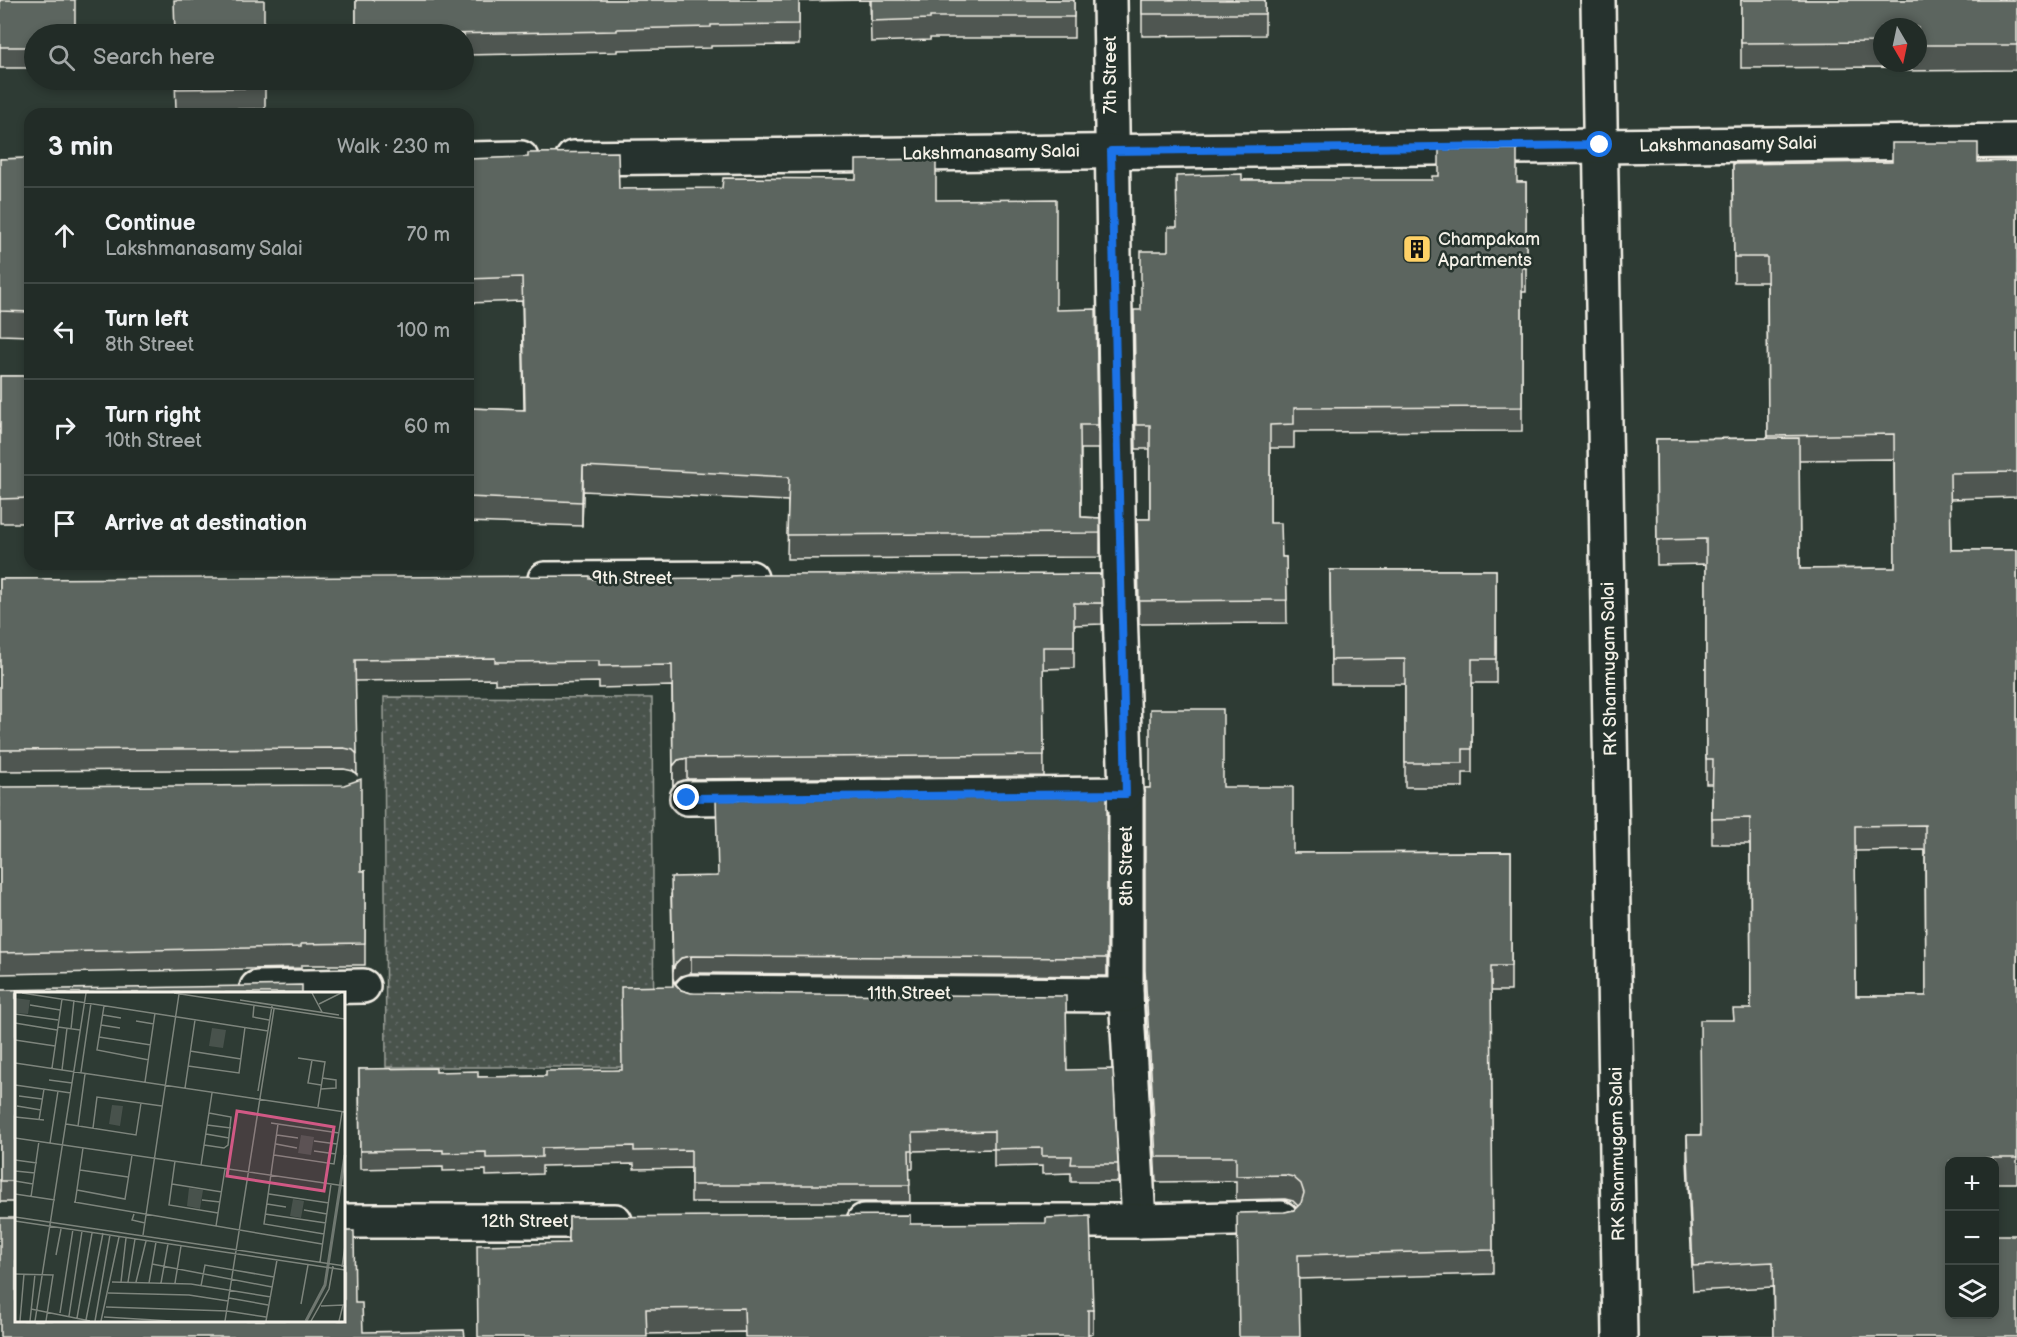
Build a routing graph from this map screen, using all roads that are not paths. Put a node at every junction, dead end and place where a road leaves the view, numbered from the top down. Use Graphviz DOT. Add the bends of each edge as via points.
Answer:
graph roads {
  1 [pos="1110,0"];
  2 [pos="1598,0"];
  3 [pos="2017,141"];
  4 [pos="1600,145"];
  5 [pos="1111,151"];
  6 [pos="474,159"];
  7 [pos="1084,576"];
  8 [pos="1119,576"];
  9 [pos="786,577"];
  10 [pos="512,579"];
  11 [pos="1126,794"];
  12 [pos="687,798"];
  13 [pos="363,986"];
  14 [pos="222,989"];
  15 [pos="691,992"];
  16 [pos="1126,995"];
  17 [pos="1285,1218"];
  18 [pos="345,1221"];
  19 [pos="640,1221"];
  20 [pos="830,1221"];
  21 [pos="1139,1221"];
  22 [pos="1620,1337"];
  1 -- 5 [label="street, 7th Street"];
  2 -- 4 [label="street, RK Shanmugam Salai"];
  3 -- 4 [label="street, Lakshmanasamy Salai"];
  4 -- 5 [label="street, Lakshmanasamy Salai"];
  4 -- 22 [label="street, RK Shanmugam Salai"];
  5 -- 6 [label="street, Lakshmanasamy Salai"];
  5 -- 8 [label="street, 8th Street"];
  7 -- 8 [label="street"];
  8 -- 11 [label="street, 8th Street"];
  9 -- 10 [label="street, 9th Street"];
  11 -- 12 [label="street"];
  11 -- 16 [label="street, 8th Street"];
  13 -- 14 [label="street"];
  15 -- 16 [label="street, 11th Street"];
  16 -- 21 [label="street, 8th Street"];
  17 -- 21 [label="street"];
  18 -- 19 [label="street, 12th Street"];
  20 -- 21 [label="street"];
}
